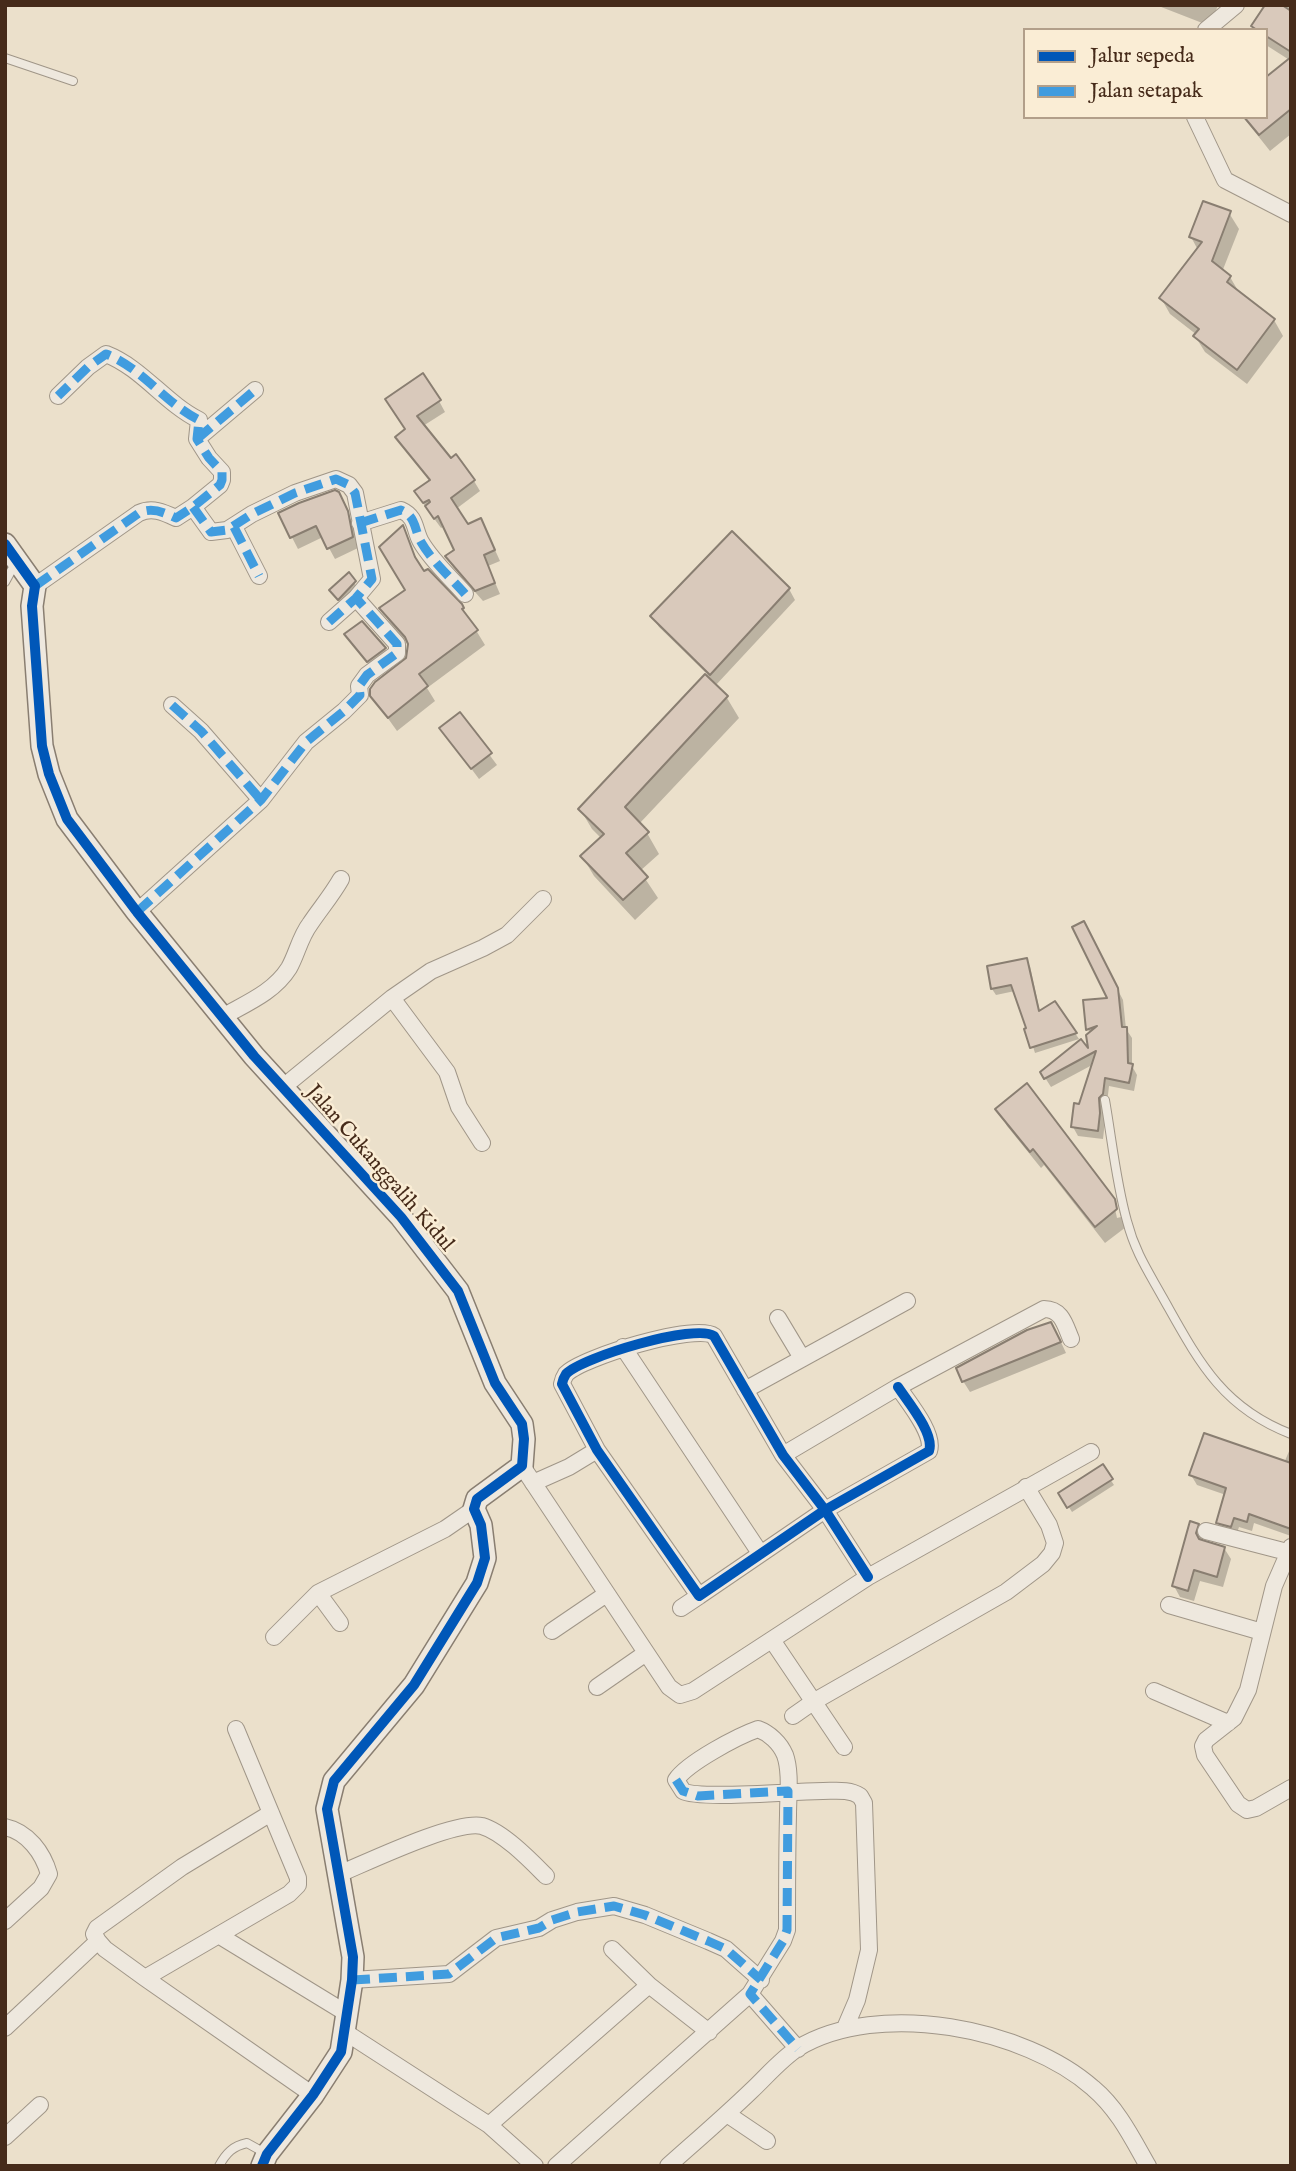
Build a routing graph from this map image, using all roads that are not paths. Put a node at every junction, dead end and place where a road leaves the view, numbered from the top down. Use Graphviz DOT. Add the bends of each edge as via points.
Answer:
graph roads {
  1 [pos="1236,5"];
  2 [pos="1208,28"];
  3 [pos="5,58"];
  4 [pos="73,81"];
  5 [pos="1196,119"];
  6 [pos="1291,214"];
  7 [pos="256,390"];
  8 [pos="58,396"];
  9 [pos="197,439"];
  10 [pos="193,508"];
  11 [pos="360,523"];
  12 [pos="234,527"];
  13 [pos="11,552"];
  14 [pos="259,576"];
  15 [pos="5,582"];
  16 [pos="35,586"];
  17 [pos="466,594"];
  18 [pos="356,598"];
  19 [pos="329,622"];
  20 [pos="172,705"];
  21 [pos="261,800"];
  22 [pos="341,879"];
  23 [pos="543,899"];
  24 [pos="137,912"];
  25 [pos="392,998"];
  26 [pos="224,1016"];
  27 [pos="282,1088"];
  28 [pos="1105,1100"];
  29 [pos="482,1143"];
  30 [pos="907,1301"];
  31 [pos="778,1318"];
  32 [pos="1071,1339"];
  33 [pos="623,1348"];
  34 [pos="802,1358"];
  35 [pos="898,1387"];
  36 [pos="745,1390"];
  37 [pos="1291,1434"];
  38 [pos="597,1450"];
  39 [pos="1091,1452"];
  40 [pos="783,1455"];
  41 [pos="527,1475"];
  42 [pos="1026,1487"];
  43 [pos="474,1509"];
  44 [pos="825,1510"];
  45 [pos="1206,1531"];
  46 [pos="1289,1549"];
  47 [pos="760,1553"];
  48 [pos="868,1577"];
  49 [pos="317,1593"];
  50 [pos="605,1595"];
  51 [pos="699,1596"];
  52 [pos="1169,1605"];
  53 [pos="681,1608"];
  54 [pos="340,1623"];
  55 [pos="552,1631"];
  56 [pos="1262,1632"];
  57 [pos="274,1637"];
  58 [pos="772,1640"];
  59 [pos="646,1653"];
  60 [pos="597,1687"];
  61 [pos="1154,1691"];
  62 [pos="813,1702"];
  63 [pos="793,1716"];
  64 [pos="1228,1723"];
  65 [pos="236,1729"];
  66 [pos="844,1747"];
  67 [pos="1291,1787"];
  68 [pos="788,1791"];
  69 [pos="271,1813"];
  70 [pos="5,1827"];
  71 [pos="339,1874"];
  72 [pos="546,1876"];
  73 [pos="5,1921"];
  74 [pos="220,1936"];
  75 [pos="98,1941"];
  76 [pos="612,1949"];
  77 [pos="145,1978"];
  78 [pos="352,1980"];
  79 [pos="761,1980"];
  80 [pos="649,1986"];
  81 [pos="750,1994"];
  82 [pos="345,2023"];
  83 [pos="5,2028"];
  84 [pos="845,2028"];
  85 [pos="709,2032"];
  86 [pos="798,2049"];
  87 [pos="313,2095"];
  88 [pos="40,2105"];
  89 [pos="727,2114"];
  90 [pos="489,2125"];
  91 [pos="5,2137"];
  92 [pos="766,2141"];
  93 [pos="265,2160"];
  94 [pos="219,2166"];
  95 [pos="535,2166"];
  96 [pos="556,2166"];
  97 [pos="668,2166"];
  98 [pos="1147,2166"];
  1 -- 2 [label="street"];
  3 -- 4 [label="lane"];
  5 -- 6 [label="street" via="1225,180"];
  7 -- 9 [label="street"];
  8 -- 9 [label="street" via="106,354 199,420"];
  9 -- 10 [label="street" via="222,472 222,480"];
  10 -- 12 [label="street" via="211,531"];
  10 -- 16 [label="street" via="176,518 147,509"];
  11 -- 12 [label="street" via="355,493 336,479 295,493"];
  11 -- 17 [label="street" via="406,512 425,548"];
  11 -- 18 [label="street" via="373,574"];
  12 -- 14 [label="street"];
  13 -- 15 [label="lane"];
  13 -- 16 [label="street"];
  16 -- 24 [label="street, Jalan Cukanggalih Kidul" via="37,702 49,775 67,819"];
  18 -- 19 [label="street"];
  18 -- 21 [label="street" via="397,644 397,653 368,675 359,686 360,695 306,742"];
  20 -- 21 [label="street"];
  21 -- 24 [label="street"];
  22 -- 26 [label="street" via="308,926 281,979"];
  23 -- 25 [label="street" via="507,935 431,971"];
  24 -- 26 [label="street, Jalan Cukanggalih Kidul"];
  25 -- 27 [label="street"];
  25 -- 29 [label="street" via="447,1072 460,1107"];
  26 -- 27 [label="street, Jalan Cukanggalih Kidul"];
  27 -- 41 [label="street, Jalan Cukanggalih Kidul" via="401,1217 458,1291 495,1383 522,1424"];
  28 -- 37 [label="lane" via="1126,1219 1139,1257 1203,1368 1239,1406"];
  30 -- 34 [label="street"];
  31 -- 34 [label="street"];
  32 -- 35 [label="street" via="1060,1314 1044,1309"];
  33 -- 36 [label="street" via="708,1332"];
  33 -- 38 [label="street" via="574,1368 562,1384"];
  33 -- 47 [label="street"];
  34 -- 36 [label="street"];
  35 -- 40 [label="street"];
  35 -- 44 [label="street" via="927,1431 932,1443 929,1451"];
  36 -- 40 [label="street"];
  38 -- 41 [label="street" via="569,1467"];
  38 -- 51 [label="street"];
  39 -- 42 [label="street"];
  40 -- 44 [label="street"];
  41 -- 43 [label="street" via="477,1499"];
  41 -- 50 [label="street"];
  42 -- 48 [label="street"];
  42 -- 62 [label="street" via="1055,1544 1043,1564 1006,1592"];
  43 -- 49 [label="street" via="444,1530"];
  43 -- 71 [label="street" via="485,1558 477,1583 414,1685 331,1789 327,1809"];
  44 -- 47 [label="street"];
  44 -- 48 [label="street"];
  45 -- 46 [label="street"];
  46 -- 56 [label="street"];
  47 -- 51 [label="street"];
  48 -- 58 [label="street"];
  49 -- 54 [label="street"];
  49 -- 57 [label="street"];
  50 -- 55 [label="street"];
  50 -- 59 [label="street"];
  51 -- 53 [label="street"];
  52 -- 56 [label="street"];
  56 -- 64 [label="street" via="1248,1689"];
  58 -- 59 [label="street" via="680,1695 669,1687"];
  58 -- 62 [label="street"];
  59 -- 60 [label="street"];
  61 -- 64 [label="street"];
  62 -- 63 [label="street"];
  62 -- 66 [label="street"];
  64 -- 67 [label="street" via="1203,1746 1238,1804 1247,1810 1256,1808"];
  65 -- 69 [label="street"];
  68 -- 68 [label="street" via="785,1754 758,1729 685,1769 676,1780 683,1791 698,1796"];
  68 -- 79 [label="street" via="787,1930"];
  68 -- 84 [label="street" via="848,1791 864,1803 869,1950"];
  69 -- 74 [label="street" via="298,1885"];
  69 -- 75 [label="street" via="97,1928"];
  70 -- 73 [label="street" via="22,1835 44,1856 49,1874 41,1888"];
  71 -- 72 [label="street" via="452,1829 481,1826 506,1840"];
  71 -- 78 [label="street" via="353,1957"];
  74 -- 77 [label="street"];
  74 -- 82 [label="street"];
  75 -- 77 [label="street"];
  75 -- 83 [label="street"];
  76 -- 80 [label="street"];
  77 -- 87 [label="street"];
  78 -- 79 [label="street" via="449,1974 496,1938 577,1912 614,1906 726,1949"];
  78 -- 82 [label="street"];
  79 -- 81 [label="street"];
  80 -- 85 [label="street"];
  80 -- 90 [label="street"];
  81 -- 85 [label="street"];
  81 -- 86 [label="street"];
  82 -- 87 [label="street" via="341,2052"];
  82 -- 90 [label="street"];
  84 -- 86 [label="street"];
  84 -- 98 [label="street" via="891,2023 944,2025 992,2037 1066,2066 1118,2113"];
  85 -- 96 [label="street"];
  86 -- 89 [label="street"];
  87 -- 93 [label="street"];
  88 -- 91 [label="street"];
  89 -- 92 [label="street"];
  89 -- 97 [label="street"];
  90 -- 95 [label="street"];
  93 -- 94 [label="lane" via="247,2143 226,2154"];
}
